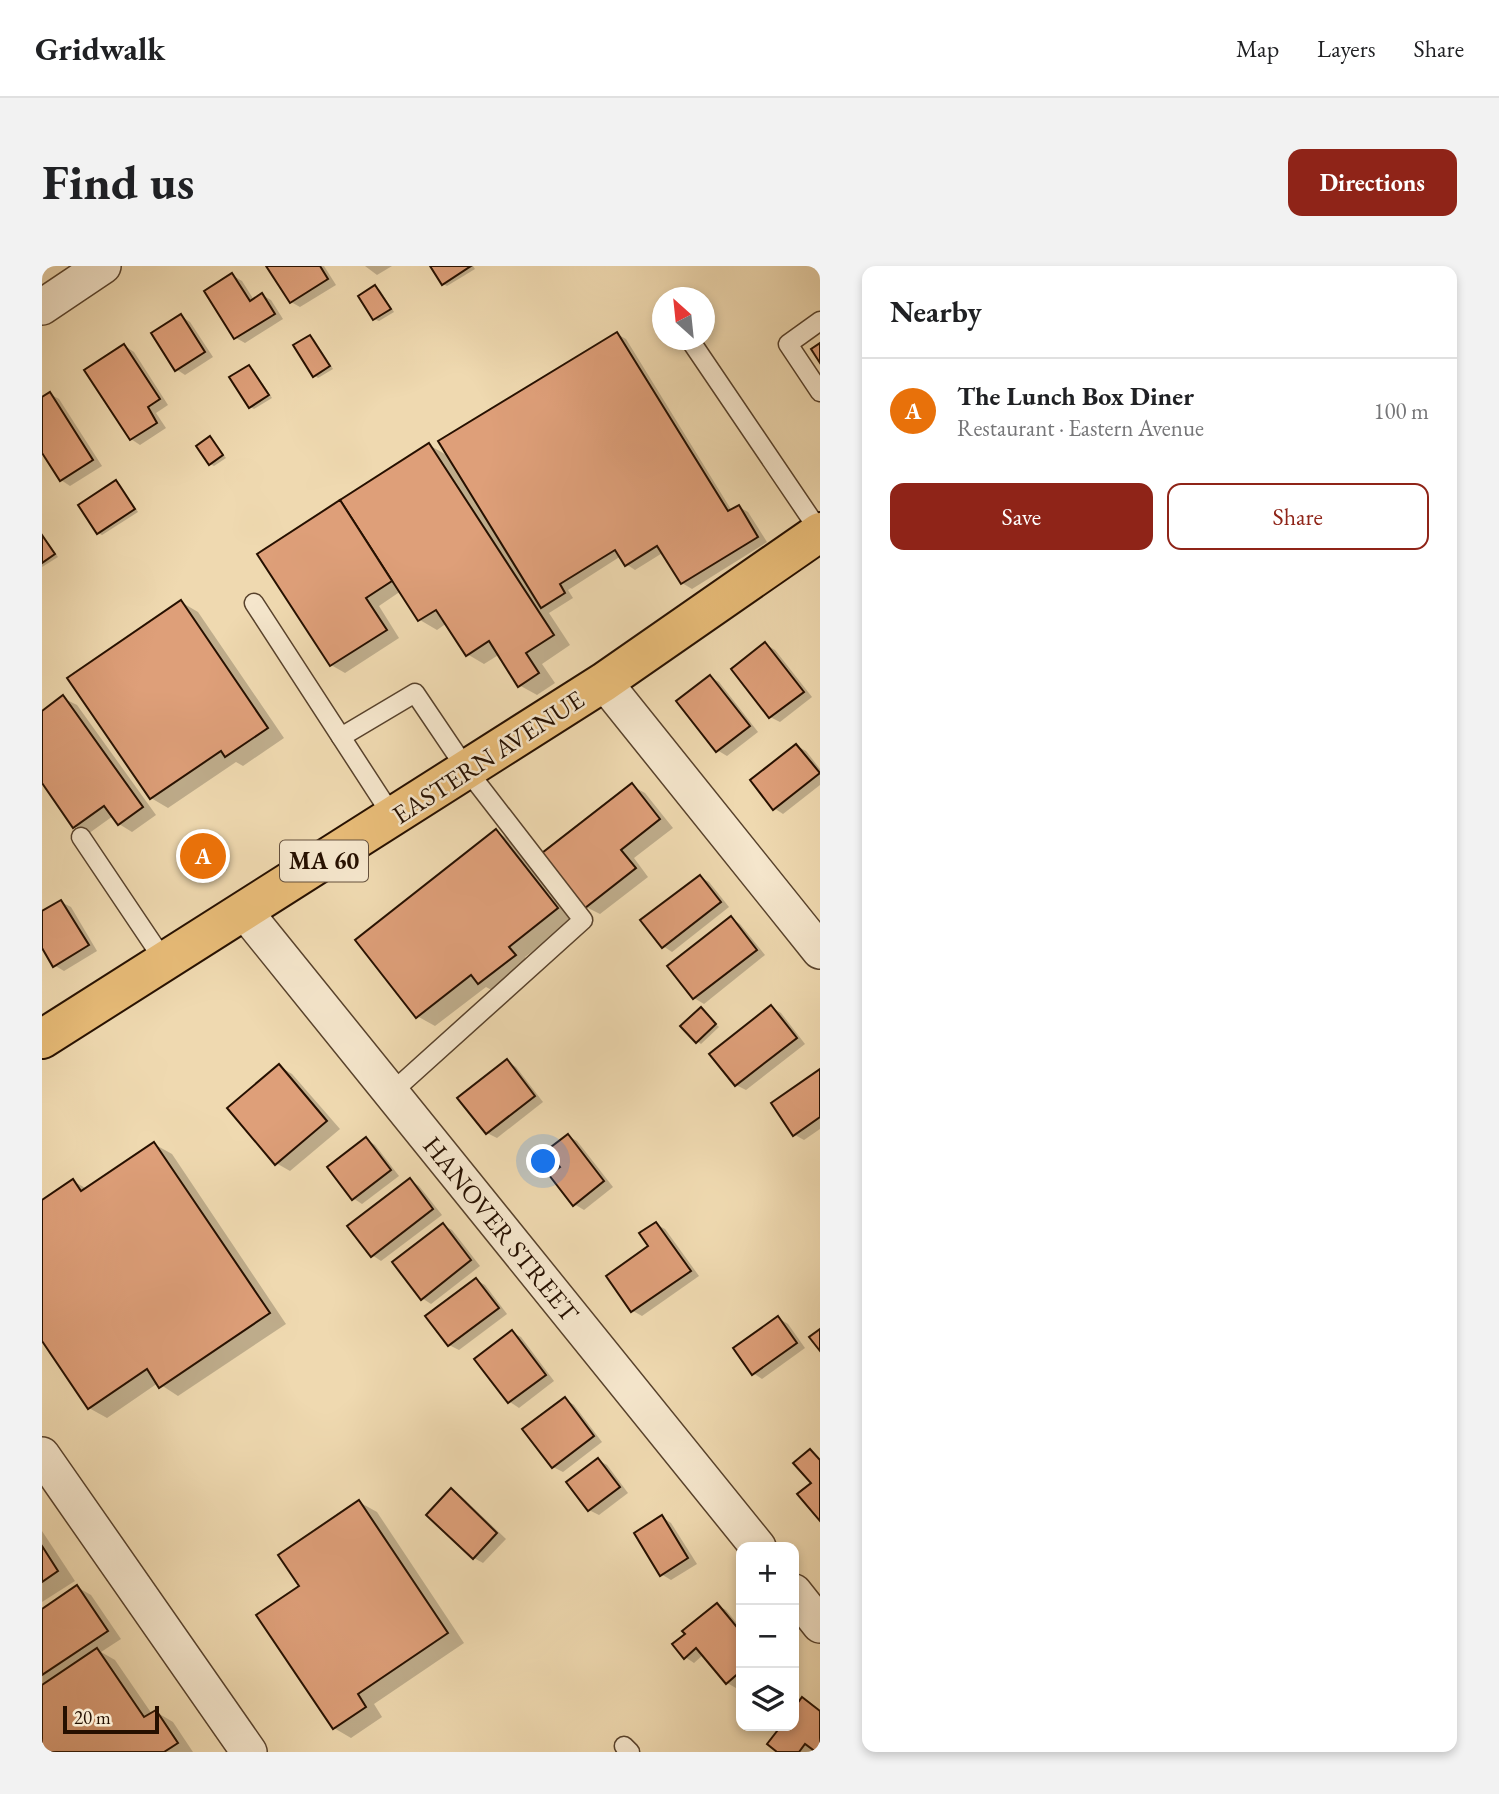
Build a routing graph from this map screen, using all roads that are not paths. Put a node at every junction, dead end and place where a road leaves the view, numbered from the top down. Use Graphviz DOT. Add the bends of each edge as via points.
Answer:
graph roads {
  1 [pos="103,266"];
  2 [pos="42,307"];
  3 [pos="820,321"];
  4 [pos="697,350"];
  5 [pos="820,392"];
  6 [pos="820,532"];
  7 [pos="254,603"];
  8 [pos="604,682"];
  9 [pos="341,737"];
  10 [pos="467,770"];
  11 [pos="393,817"];
  12 [pos="81,837"];
  13 [pos="244,912"];
  14 [pos="820,951"];
  15 [pos="165,962"];
  16 [pos="42,1039"];
  17 [pos="391,1093"];
  18 [pos="42,1455"];
  19 [pos="754,1542"];
  20 [pos="799,1598"];
  21 [pos="820,1625"];
  22 [pos="248,1752"];
  1 -- 2 [label="street"];
  3 -- 5 [label="lane" via="789,344"];
  4 -- 6 [label="lane"];
  6 -- 8 [label="main road, EASTERN AVENUE / MA 60"];
  7 -- 9 [label="lane"];
  8 -- 10 [label="main road, EASTERN AVENUE / MA 60"];
  8 -- 14 [label="street"];
  9 -- 10 [label="lane" via="415,694"];
  9 -- 11 [label="lane"];
  10 -- 11 [label="main road, EASTERN AVENUE / MA 60"];
  10 -- 17 [label="lane" via="583,920"];
  11 -- 13 [label="main road, EASTERN AVENUE / MA 60"];
  12 -- 15 [label="lane"];
  13 -- 15 [label="main road, EASTERN AVENUE / MA 60"];
  13 -- 17 [label="street, HANOVER STREET"];
  15 -- 16 [label="main road, EASTERN AVENUE / MA 60"];
  17 -- 19 [label="street, HANOVER STREET"];
  18 -- 22 [label="street"];
  20 -- 21 [label="street"];
}
